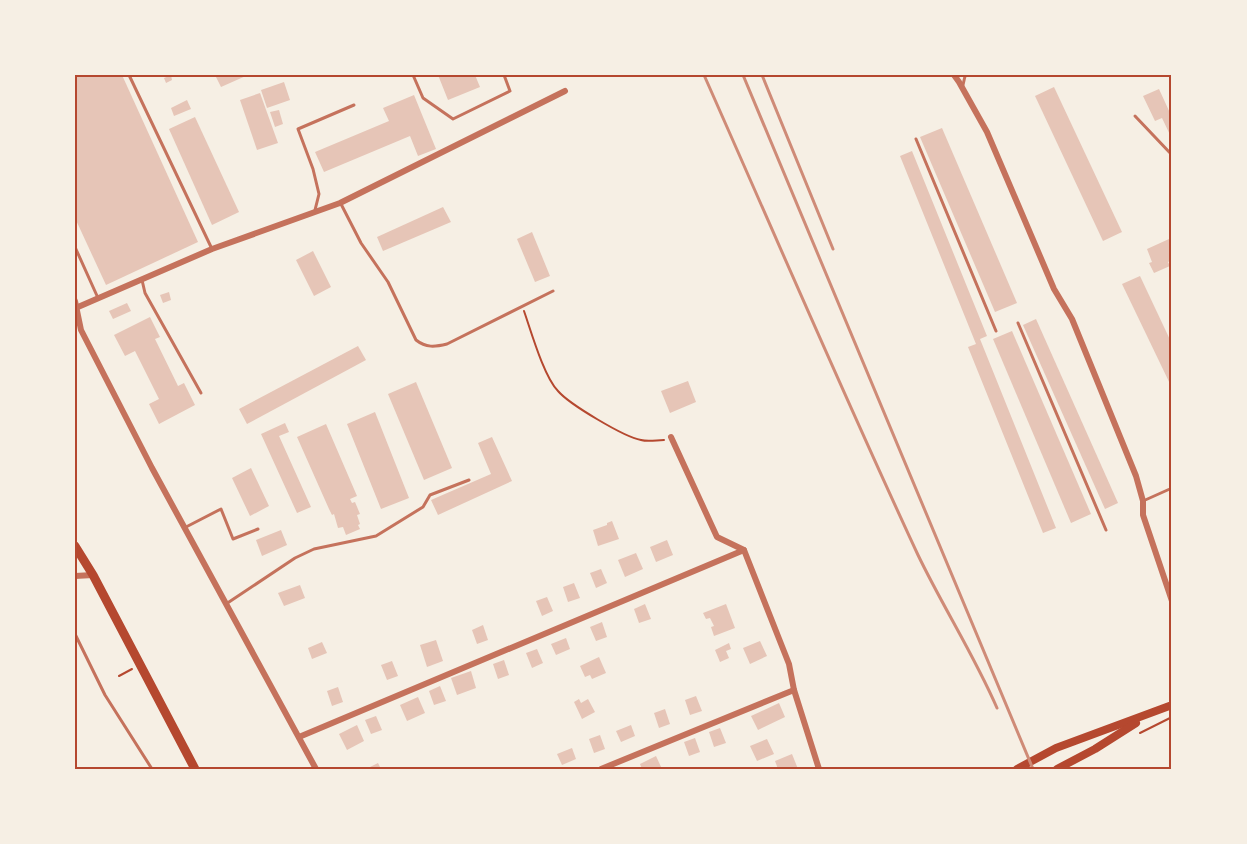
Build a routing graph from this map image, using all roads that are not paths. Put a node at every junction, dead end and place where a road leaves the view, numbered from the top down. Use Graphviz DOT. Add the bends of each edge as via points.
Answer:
graph roads {
  1 [pos="129,75"];
  2 [pos="413,75"];
  3 [pos="504,75"];
  4 [pos="954,75"];
  5 [pos="968,75"];
  6 [pos="962,87"];
  7 [pos="565,91"];
  8 [pos="354,105"];
  9 [pos="1135,116"];
  10 [pos="916,139"];
  11 [pos="1172,155"];
  12 [pos="340,202"];
  13 [pos="315,212"];
  14 [pos="75,247"];
  15 [pos="212,249"];
  16 [pos="142,280"];
  17 [pos="553,291"];
  18 [pos="98,298"];
  19 [pos="76,304"];
  20 [pos="1018,323"];
  21 [pos="996,331"];
  22 [pos="201,393"];
  23 [pos="672,438"];
  24 [pos="469,480"];
  25 [pos="1172,489"];
  26 [pos="1143,501"];
  27 [pos="185,528"];
  28 [pos="258,529"];
  29 [pos="1106,530"];
  30 [pos="75,546"];
  31 [pos="744,550"];
  32 [pos="93,575"];
  33 [pos="75,576"];
  34 [pos="1172,601"];
  35 [pos="226,604"];
  36 [pos="75,634"];
  37 [pos="794,690"];
  38 [pos="1172,705"];
  39 [pos="1151,712"];
  40 [pos="299,737"];
  41 [pos="152,769"];
  42 [pos="195,769"];
  43 [pos="316,769"];
  44 [pos="602,769"];
  45 [pos="819,769"];
  46 [pos="1017,769"];
  47 [pos="1056,769"];
  1 -- 15 [label="lane"];
  2 -- 3 [label="lane" via="423,98 453,119 510,91"];
  4 -- 6 [label="street"];
  5 -- 6 [label="lane"];
  6 -- 26 [label="street" via="987,132 1054,288 1072,319 1137,476"];
  7 -- 12 [label="street"];
  8 -- 13 [label="lane" via="298,129 319,194"];
  9 -- 11 [label="lane"];
  10 -- 21 [label="lane"];
  12 -- 13 [label="street"];
  12 -- 17 [label="lane" via="361,243 388,282 416,340 423,345 447,344"];
  13 -- 15 [label="street"];
  14 -- 18 [label="lane"];
  15 -- 16 [label="street"];
  16 -- 18 [label="street"];
  16 -- 22 [label="lane"];
  18 -- 19 [label="street"];
  19 -- 27 [label="street" via="81,330"];
  20 -- 29 [label="lane"];
  23 -- 31 [label="street" via="717,537"];
  24 -- 35 [label="lane" via="430,495 423,507 376,536 314,549 295,558"];
  25 -- 26 [label="lane"];
  26 -- 34 [label="street" via="1143,515"];
  27 -- 28 [label="lane" via="220,509 233,540"];
  27 -- 35 [label="street"];
  30 -- 32 [label="main road"];
  31 -- 37 [label="street" via="789,664"];
  31 -- 40 [label="street"];
  32 -- 33 [label="street"];
  32 -- 42 [label="main road"];
  35 -- 40 [label="street"];
  36 -- 41 [label="lane" via="105,694"];
  37 -- 44 [label="street"];
  37 -- 45 [label="street"];
  38 -- 39 [label="main road"];
  39 -- 46 [label="main road" via="1056,748"];
  39 -- 47 [label="main road"];
  40 -- 43 [label="street"];
}
